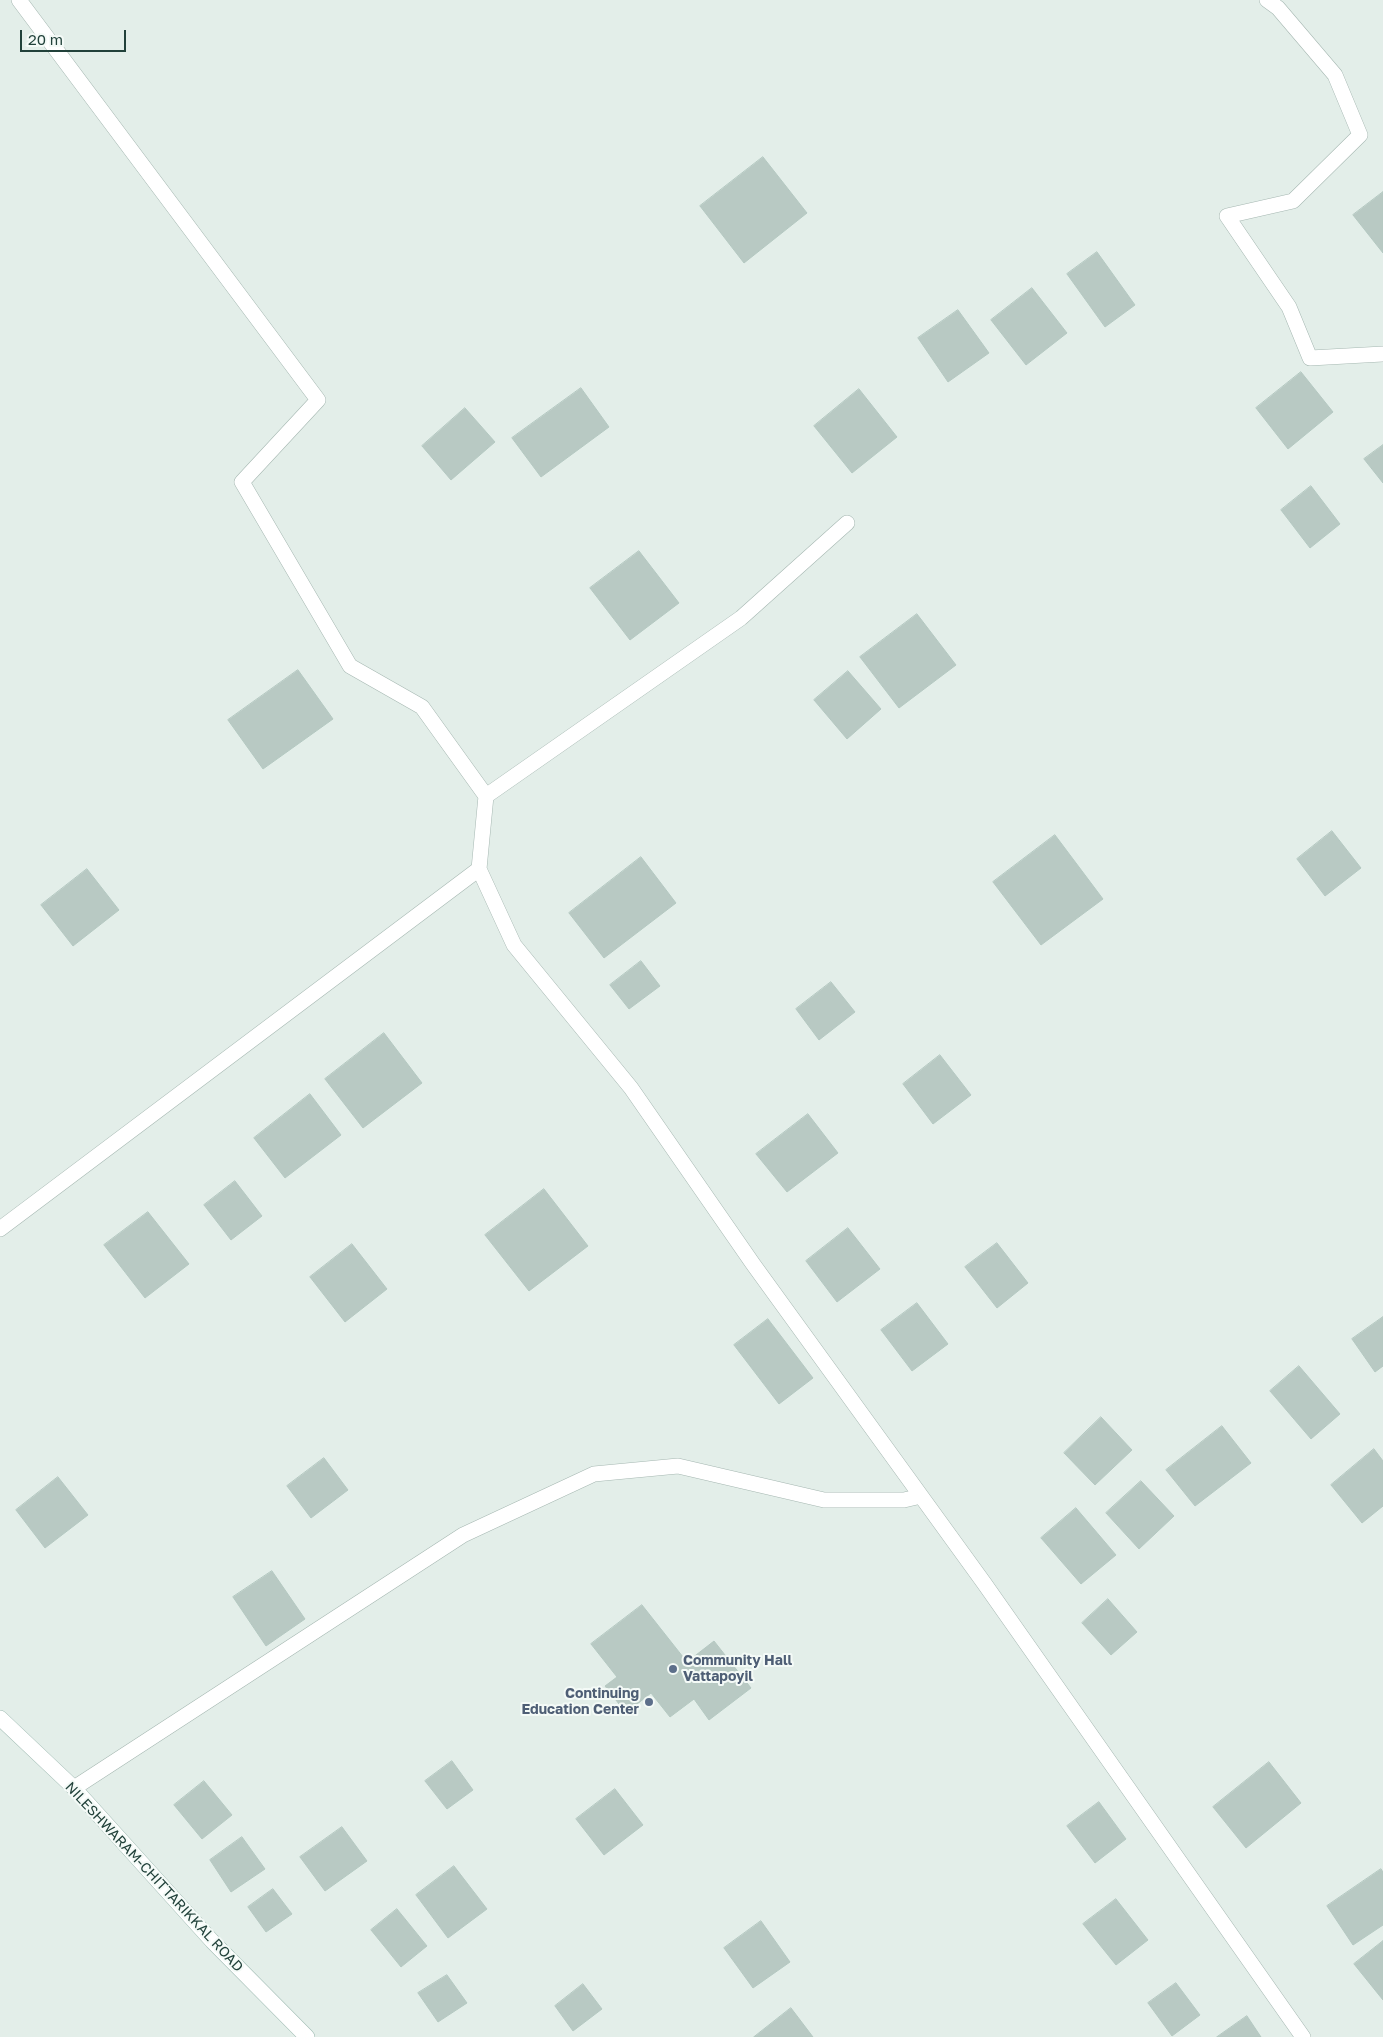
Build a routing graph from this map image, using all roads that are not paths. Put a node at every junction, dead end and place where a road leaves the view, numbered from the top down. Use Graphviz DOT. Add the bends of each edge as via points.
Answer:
graph roads {
  1 [pos="19,0"];
  2 [pos="1267,0"];
  3 [pos="1383,354"];
  4 [pos="847,523"];
  5 [pos="486,796"];
  6 [pos="479,869"];
  7 [pos="0,1229"];
  8 [pos="921,1496"];
  9 [pos="0,1718"];
  10 [pos="74,1788"];
  11 [pos="307,2037"];
  12 [pos="1304,2037"];
  1 -- 5 [label="street" via="318,400 242,482 350,666 422,707"];
  2 -- 3 [label="street" via="1278,8 1335,74 1360,135 1293,201 1227,216 1288,307 1310,358"];
  4 -- 5 [label="street" via="742,618"];
  5 -- 6 [label="street"];
  6 -- 7 [label="street"];
  6 -- 8 [label="street" via="514,945 631,1088 753,1264"];
  8 -- 10 [label="street" via="904,1500 824,1500 678,1466 594,1474 463,1534"];
  8 -- 12 [label="street"];
  9 -- 10 [label="street, NILESHWARAM-CHITTARIKKAL ROAD"];
  10 -- 11 [label="street, NILESHWARAM-CHITTARIKKAL ROAD" via="212,1941"];
}
